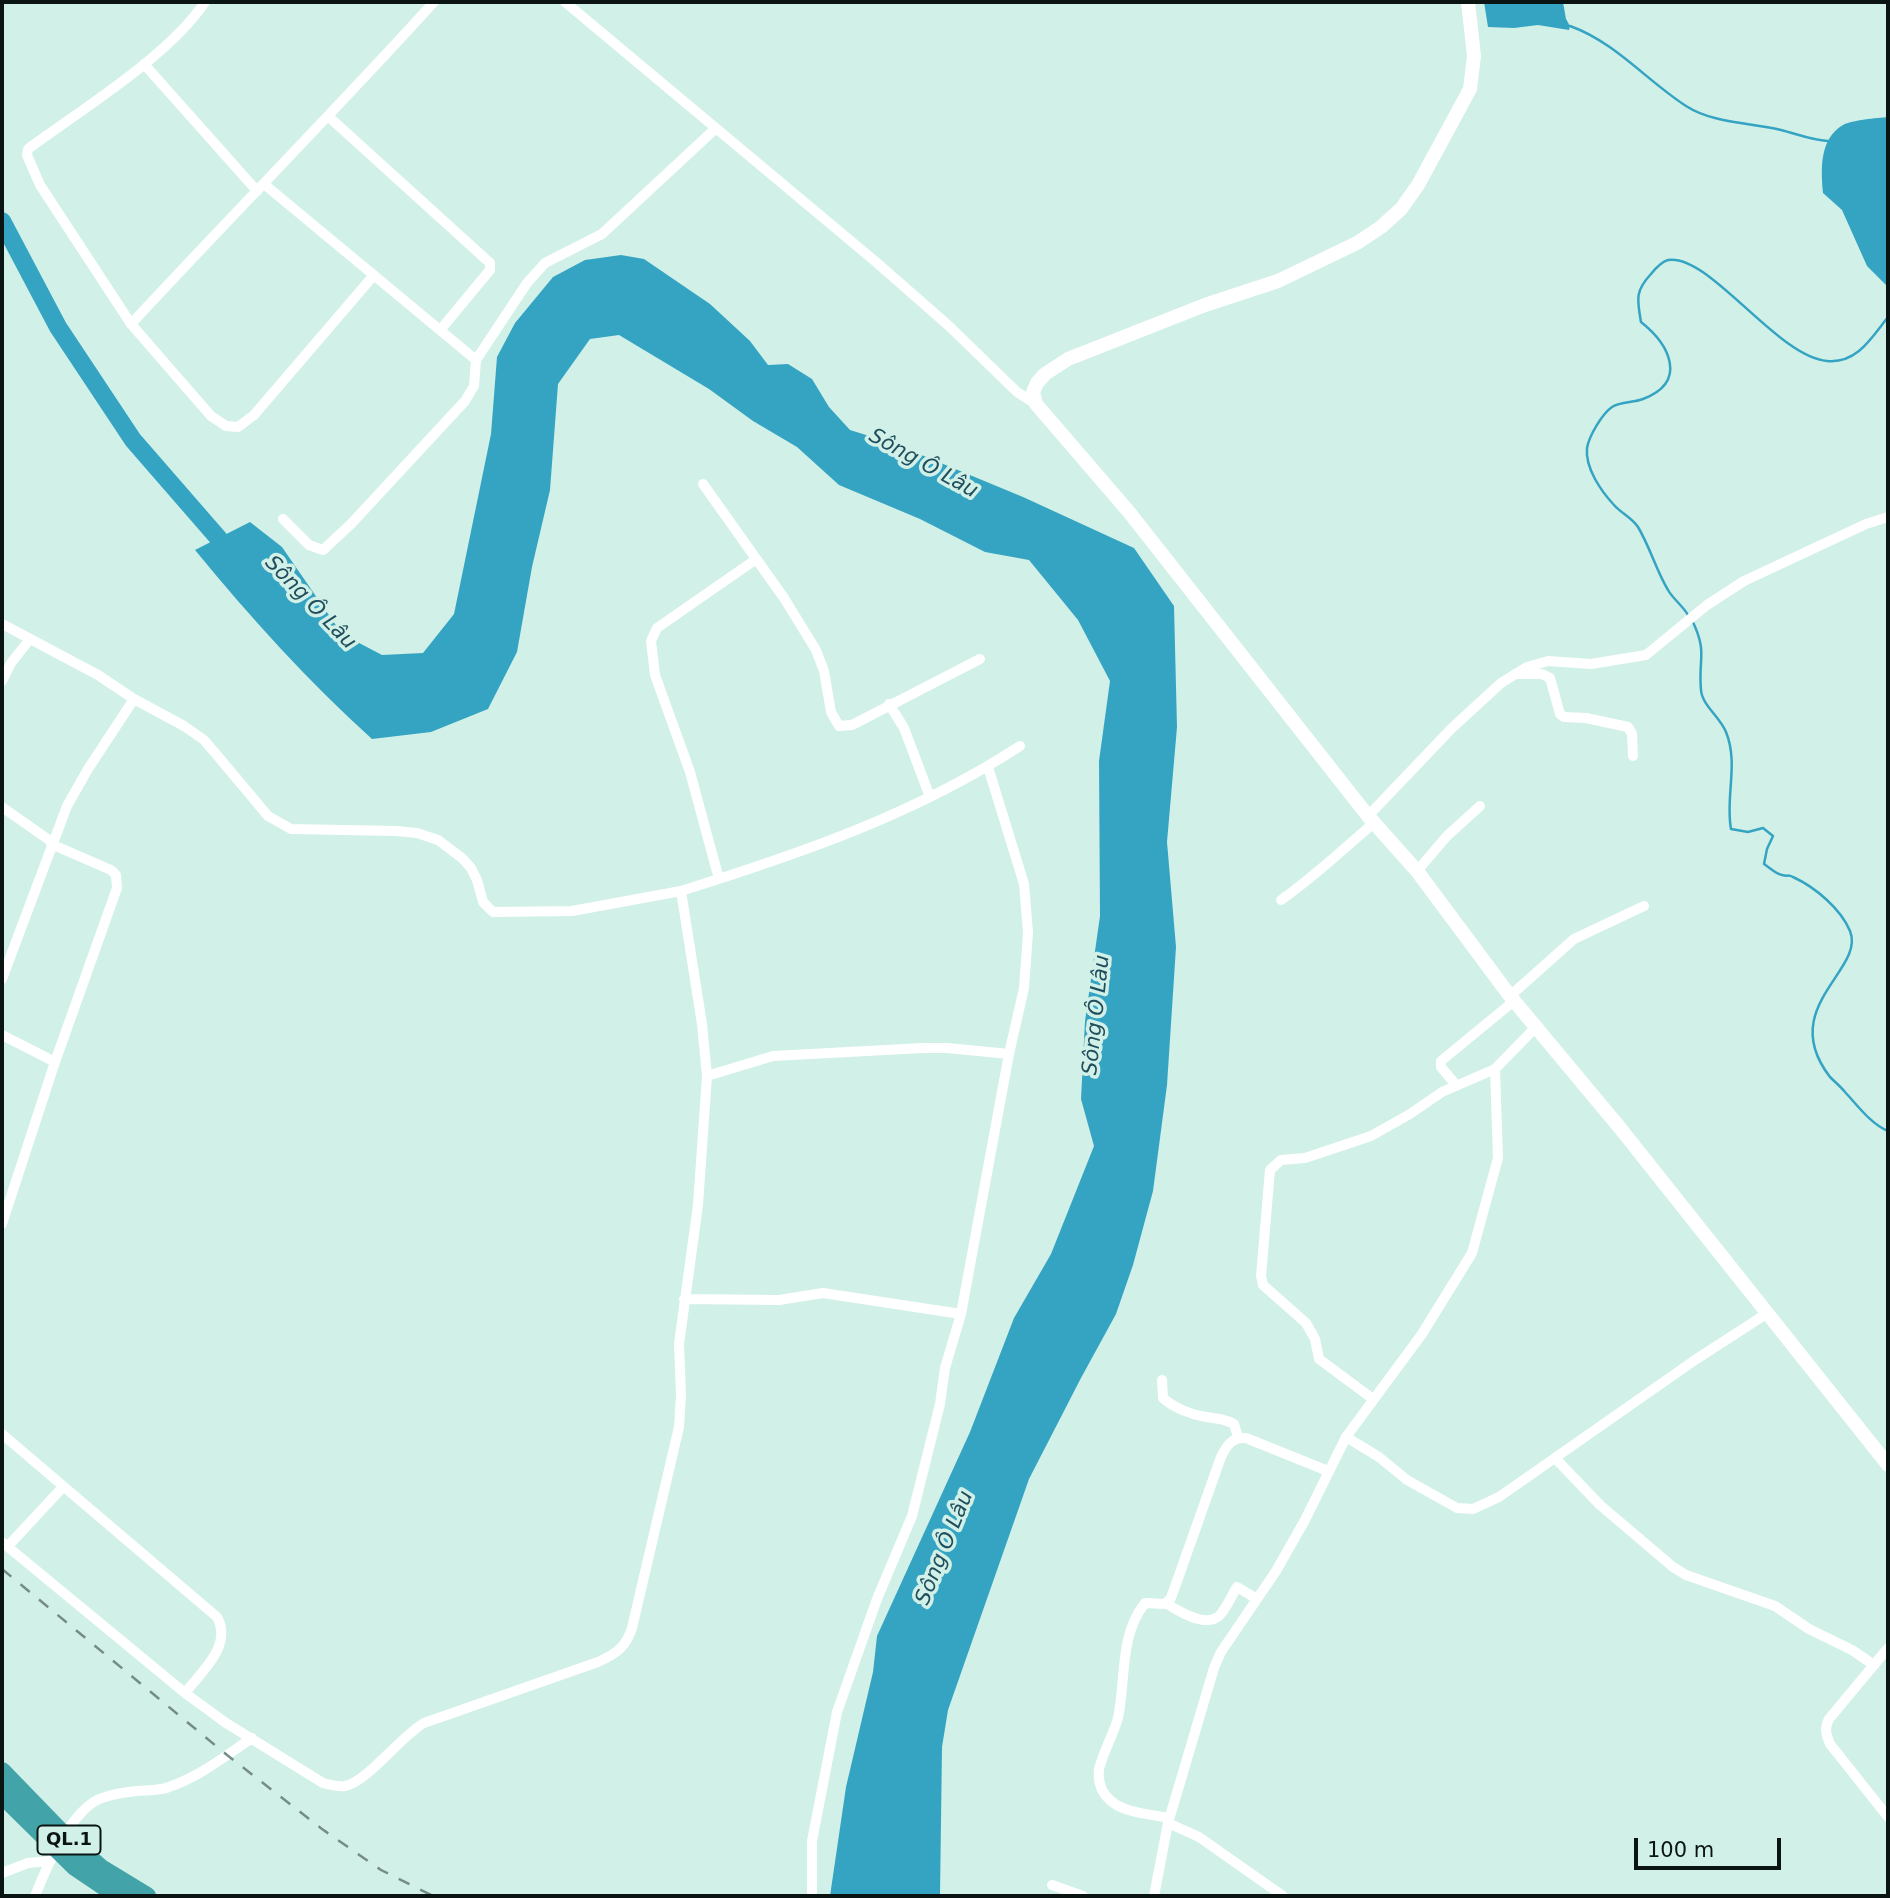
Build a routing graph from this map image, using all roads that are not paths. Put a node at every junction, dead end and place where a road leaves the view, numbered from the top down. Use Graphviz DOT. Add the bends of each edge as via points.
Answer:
graph roads {
  1 [pos="205,2"];
  2 [pos="434,2"];
  3 [pos="565,2"];
  4 [pos="1468,2"];
  5 [pos="144,64"];
  6 [pos="329,117"];
  7 [pos="715,130"];
  8 [pos="260,187"];
  9 [pos="374,275"];
  10 [pos="131,324"];
  11 [pos="441,330"];
  12 [pos="476,360"];
  13 [pos="1036,404"];
  14 [pos="703,484"];
  15 [pos="1888,517"];
  16 [pos="282,519"];
  17 [pos="755,560"];
  18 [pos="2,624"];
  19 [pos="30,639"];
  20 [pos="980,659"];
  21 [pos="1514,674"];
  22 [pos="2,681"];
  23 [pos="134,699"];
  24 [pos="889,704"];
  25 [pos="1020,746"];
  26 [pos="1633,756"];
  27 [pos="988,767"];
  28 [pos="930,796"];
  29 [pos="1480,806"];
  30 [pos="2,807"];
  31 [pos="1371,819"];
  32 [pos="52,844"];
  33 [pos="1417,871"];
  34 [pos="719,879"];
  35 [pos="681,891"];
  36 [pos="1281,900"];
  37 [pos="1644,906"];
  38 [pos="2,979"];
  39 [pos="1512,999"];
  40 [pos="1536,1027"];
  41 [pos="2,1035"];
  42 [pos="1009,1054"];
  43 [pos="55,1062"];
  44 [pos="1495,1069"];
  45 [pos="707,1076"];
  46 [pos="1455,1085"];
  47 [pos="2,1224"];
  48 [pos="684,1299"];
  49 [pos="961,1314"];
  50 [pos="1766,1314"];
  51 [pos="1162,1380"];
  52 [pos="1373,1399"];
  53 [pos="2,1434"];
  54 [pos="1238,1437"];
  55 [pos="1346,1437"];
  56 [pos="1555,1458"];
  57 [pos="1888,1465"];
  58 [pos="1328,1471"];
  59 [pos="62,1488"];
  60 [pos="5,1544"];
  61 [pos="1256,1599"];
  62 [pos="1166,1604"];
  63 [pos="1888,1648"];
  64 [pos="1874,1665"];
  65 [pos="185,1693"];
  66 [pos="253,1738"];
  67 [pos="2,1771"];
  68 [pos="2,1795"];
  69 [pos="1888,1817"];
  70 [pos="1168,1820"];
  71 [pos="57,1849"];
  72 [pos="2,1874"];
  73 [pos="1052,1885"];
  74 [pos="35,1896"];
  75 [pos="118,1896"];
  76 [pos="147,1896"];
  77 [pos="812,1896"];
  78 [pos="1083,1896"];
  79 [pos="1154,1896"];
  80 [pos="1283,1896"];
  1 -- 5 [label="street" via="194,19"];
  2 -- 6 [label="street"];
  3 -- 7 [label="street"];
  4 -- 13 [label="main road" via="1474,56 1470,89 1401,209 1357,243 1278,281 1068,359 1037,383 1033,391"];
  5 -- 8 [label="street"];
  5 -- 10 [label="street" via="27,153 40,185"];
  6 -- 8 [label="street"];
  6 -- 11 [label="street" via="490,263 490,270"];
  7 -- 12 [label="street" via="602,234 545,264 527,283"];
  7 -- 13 [label="street" via="876,262 1017,392"];
  8 -- 9 [label="street"];
  8 -- 10 [label="street"];
  9 -- 10 [label="street" via="254,415 238,427 226,426 211,416"];
  9 -- 11 [label="street"];
  11 -- 12 [label="street"];
  12 -- 16 [label="street" via="474,386 465,401 323,550 309,545"];
  13 -- 31 [label="main road" via="1129,512"];
  14 -- 17 [label="street"];
  15 -- 21 [label="street" via="1744,581 1646,655 1591,664 1548,662"];
  17 -- 24 [label="street" via="816,650 831,712 839,726 852,725"];
  17 -- 34 [label="street" via="657,628 651,641 655,675 690,772"];
  18 -- 19 [label="street"];
  19 -- 22 [label="street"];
  19 -- 23 [label="street"];
  20 -- 24 [label="street"];
  21 -- 26 [label="street" via="1550,678 1564,717 1628,727"];
  21 -- 31 [label="street" via="1452,728"];
  23 -- 32 [label="street" via="77,786"];
  23 -- 35 [label="street" via="204,740 268,816 281,825 301,831 396,831 427,836 471,868 483,902 493,912 572,911"];
  24 -- 28 [label="street" via="904,728"];
  25 -- 27 [label="street"];
  27 -- 28 [label="street"];
  27 -- 42 [label="street" via="1028,906 1026,969"];
  28 -- 34 [label="street" via="813,848"];
  29 -- 33 [label="street"];
  30 -- 32 [label="street"];
  31 -- 33 [label="main road"];
  31 -- 36 [label="street"];
  32 -- 38 [label="street"];
  32 -- 43 [label="street" via="111,870 117,888"];
  33 -- 39 [label="main road"];
  34 -- 35 [label="street"];
  35 -- 45 [label="street"];
  37 -- 39 [label="street" via="1574,939"];
  39 -- 40 [label="main road"];
  39 -- 46 [label="street" via="1441,1061"];
  40 -- 44 [label="street"];
  40 -- 50 [label="main road"];
  41 -- 43 [label="street"];
  42 -- 45 [label="street" via="923,1048 773,1056"];
  42 -- 49 [label="street"];
  43 -- 47 [label="street"];
  44 -- 46 [label="street"];
  44 -- 52 [label="street" via="1498,1158 1476,1244 1422,1334"];
  45 -- 48 [label="street" via="698,1205"];
  46 -- 52 [label="street" via="1371,1136 1305,1158 1281,1160 1269,1174 1263,1285 1306,1323 1319,1359"];
  48 -- 49 [label="street" via="779,1300 823,1293"];
  48 -- 66 [label="street" via="679,1427 625,1645 598,1662 424,1723 362,1777 345,1786 323,1783"];
  49 -- 77 [label="street" via="912,1516 837,1712 813,1841"];
  50 -- 56 [label="street"];
  50 -- 57 [label="main road"];
  51 -- 54 [label="street" via="1163,1398 1168,1403 1194,1414 1226,1419 1234,1424"];
  52 -- 55 [label="street"];
  53 -- 59 [label="street"];
  54 -- 58 [label="street"];
  54 -- 62 [label="street" via="1221,1457"];
  55 -- 56 [label="street" via="1407,1480 1464,1509 1499,1497"];
  55 -- 58 [label="street"];
  56 -- 64 [label="street" via="1600,1505 1673,1567 1775,1606"];
  58 -- 61 [label="street" via="1305,1520"];
  59 -- 60 [label="street"];
  59 -- 65 [label="street" via="217,1617 222,1642"];
  60 -- 65 [label="street"];
  61 -- 62 [label="street" via="1237,1587 1220,1615 1208,1619 1185,1615"];
  61 -- 70 [label="street" via="1214,1668"];
  62 -- 70 [label="street" via="1145,1603 1133,1627 1118,1716 1098,1780 1116,1807"];
  63 -- 64 [label="street"];
  64 -- 69 [label="street" via="1829,1719 1826,1734"];
  65 -- 66 [label="street"];
  66 -- 71 [label="street" via="210,1769 168,1788 96,1800"];
  67 -- 71 [label="highway, QL.1"];
  68 -- 71 [label="highway, QL.1"];
  70 -- 79 [label="street"];
  70 -- 80 [label="street"];
  71 -- 72 [label="street"];
  71 -- 74 [label="street"];
  71 -- 75 [label="highway, QL.1"];
  71 -- 76 [label="highway, QL.1" via="101,1868"];
  73 -- 78 [label="street"];
}
